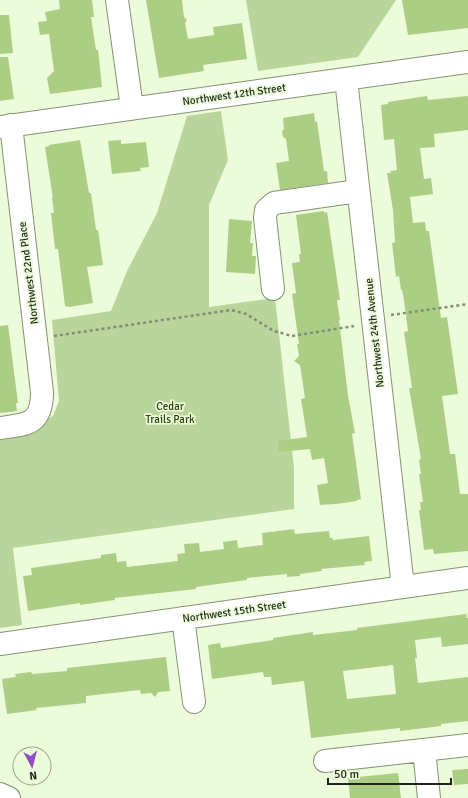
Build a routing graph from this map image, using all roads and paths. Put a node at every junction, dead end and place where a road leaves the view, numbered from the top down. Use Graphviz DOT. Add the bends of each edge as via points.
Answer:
graph roads {
  1 [pos="117,0"];
  2 [pos="468,62"];
  3 [pos="346,79"];
  4 [pos="132,108"];
  5 [pos="5,126"];
  6 [pos="358,191"];
  7 [pos="273,289"];
  8 [pos="468,304"];
  9 [pos="373,325"];
  10 [pos="36,339"];
  11 [pos="0,428"];
  12 [pos="468,578"];
  13 [pos="403,587"];
  14 [pos="183,618"];
  15 [pos="0,644"];
  16 [pos="194,702"];
  17 [pos="468,744"];
  18 [pos="424,750"];
  19 [pos="325,761"];
  20 [pos="0,794"];
  21 [pos="9,798"];
  22 [pos="429,798"];
  1 -- 4 [label="street"];
  2 -- 3 [label="street, Northwest 12th Street"];
  3 -- 4 [label="street, Northwest 12th Street"];
  3 -- 6 [label="street, Northwest 24th Avenue"];
  4 -- 5 [label="street, Northwest 12th Street"];
  5 -- 10 [label="street, Northwest 22nd Place"];
  6 -- 7 [label="street" via="274,203 266,210"];
  6 -- 9 [label="street, Northwest 24th Avenue"];
  8 -- 9 [label="path" via="388,315 389,325"];
  9 -- 10 [label="path" via="292,336 274,331 246,314 231,310"];
  9 -- 13 [label="street, Northwest 24th Avenue"];
  10 -- 11 [label="street, Northwest 22nd Place" via="42,392 40,413 24,424"];
  12 -- 13 [label="street, Northwest 15th Street"];
  13 -- 14 [label="street, Northwest 15th Street"];
  14 -- 15 [label="street, Northwest 15th Street"];
  14 -- 16 [label="street"];
  17 -- 18 [label="street"];
  18 -- 19 [label="street"];
  18 -- 22 [label="street"];
  20 -- 21 [label="street"];
}
